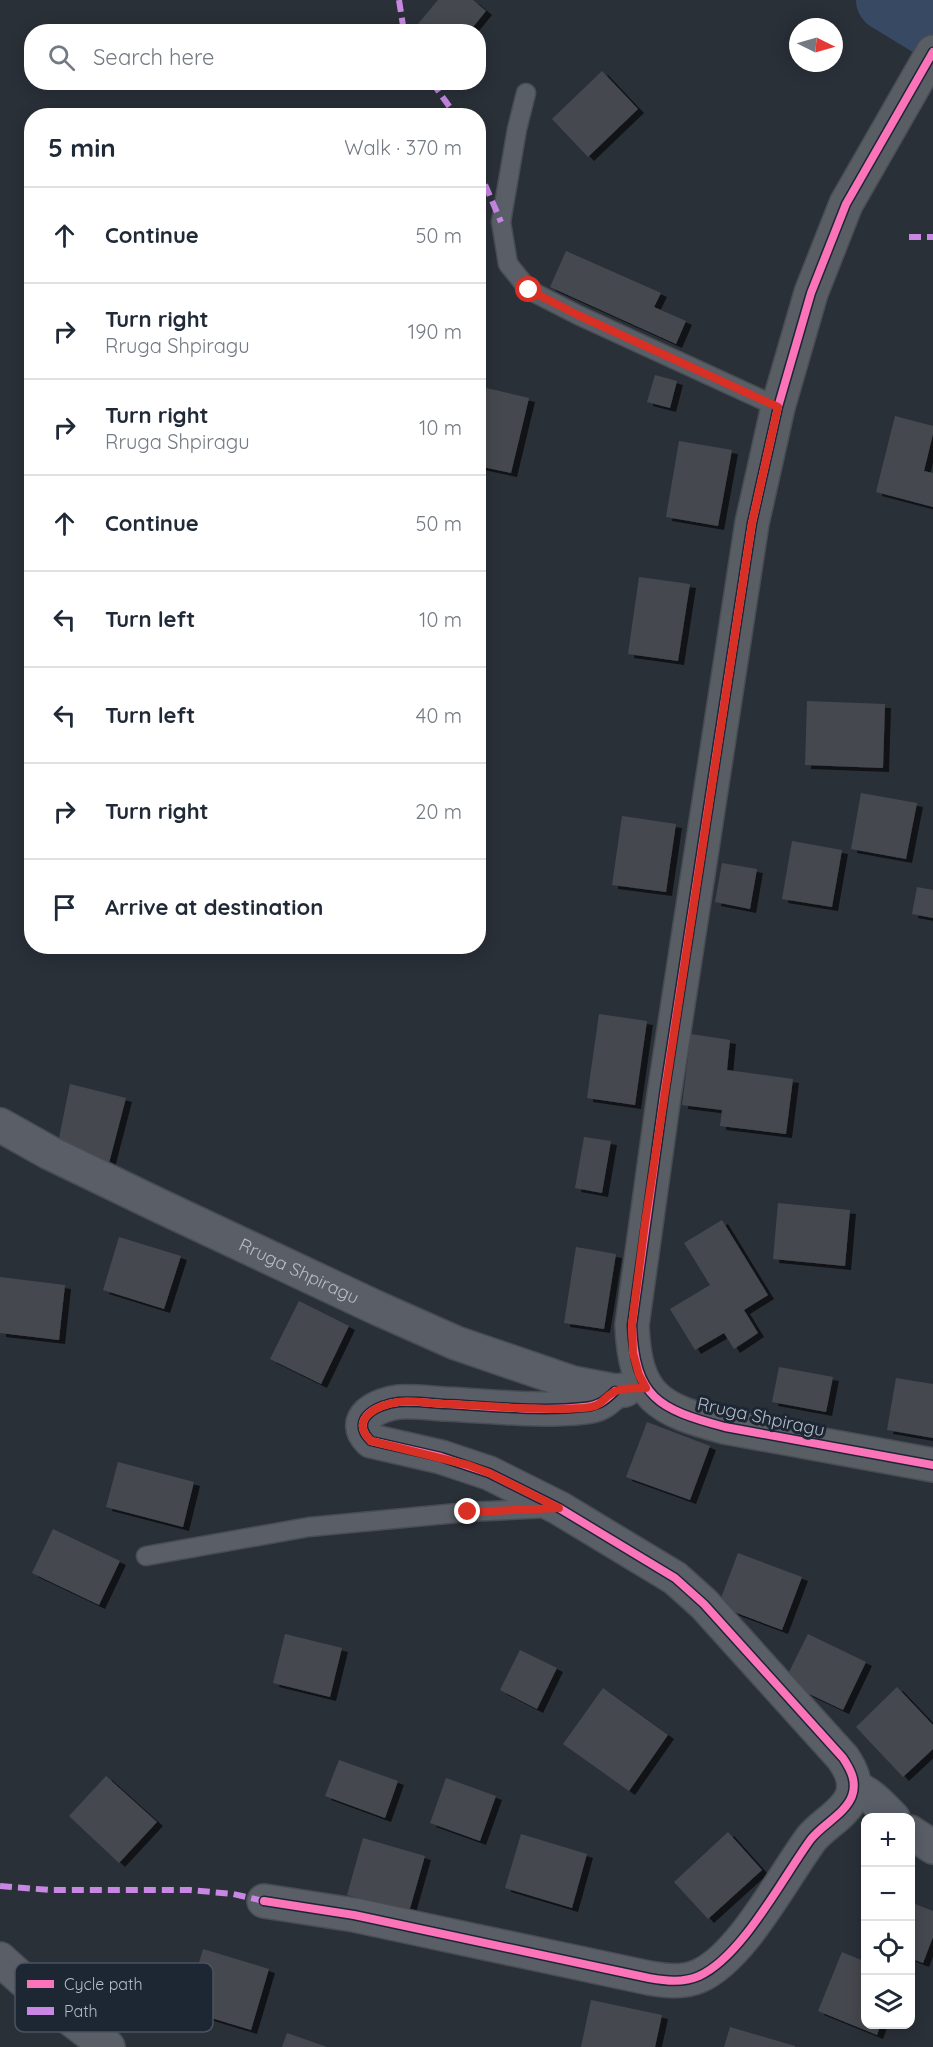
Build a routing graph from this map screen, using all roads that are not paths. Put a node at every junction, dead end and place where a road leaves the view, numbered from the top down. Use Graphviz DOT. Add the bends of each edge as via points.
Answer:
graph roads {
  1 [pos="933,52"];
  2 [pos="526,93"];
  3 [pos="778,407"];
  4 [pos="0,1125"];
  5 [pos="631,1389"];
  6 [pos="933,1465"];
  7 [pos="559,1508"];
  8 [pos="146,1556"];
  9 [pos="854,1787"];
  10 [pos="889,1813"];
  11 [pos="915,1835"];
  12 [pos="933,1847"];
  13 [pos="264,1900"];
  14 [pos="0,1959"];
  15 [pos="15,1973"];
  16 [pos="87,2032"];
  17 [pos="108,2047"];
  1 -- 3 [label="street, Rruga Shpiragu" via="846,204 811,293"];
  2 -- 3 [label="lane" via="501,222 508,264 515,273 529,290 578,315"];
  3 -- 5 [label="street, Rruga Shpiragu" via="752,523 645,1223 632,1324 639,1375"];
  4 -- 5 [label="street, Rruga Shpiragu" via="160,1206 456,1343 573,1383"];
  5 -- 6 [label="street, Rruga Shpiragu" via="703,1422"];
  5 -- 7 [label="street" via="601,1404 585,1407 546,1409 399,1402 370,1410 366,1417 363,1427 371,1441 468,1465"];
  7 -- 8 [label="lane" via="309,1527"];
  7 -- 9 [label="street" via="658,1566 691,1592 832,1745 850,1768"];
  9 -- 10 [label="street"];
  9 -- 13 [label="street" via="845,1807 820,1828 773,1898 730,1952 712,1969 684,1980 650,1978 354,1915"];
  11 -- 12 [label="street"];
  14 -- 15 [label="street"];
  16 -- 17 [label="street"];
}
